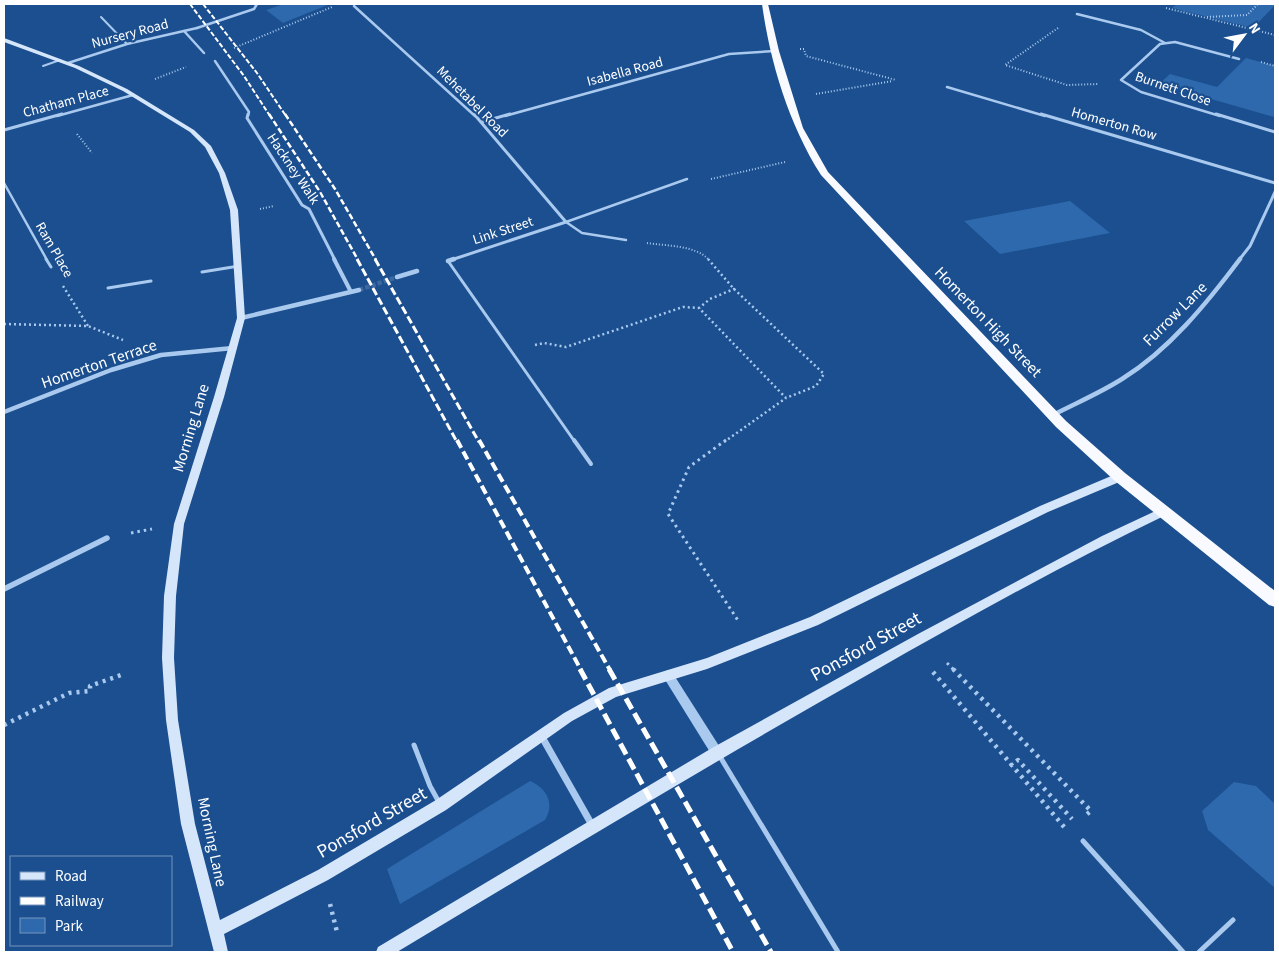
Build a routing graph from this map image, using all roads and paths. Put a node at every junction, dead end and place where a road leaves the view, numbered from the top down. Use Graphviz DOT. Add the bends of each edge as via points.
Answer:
graph roads {
  1 [pos="256,4"];
  2 [pos="340,4"];
  3 [pos="765,4"];
  4 [pos="1172,4"];
  5 [pos="1258,4"];
  6 [pos="354,6"];
  7 [pos="1077,14"];
  8 [pos="100,17"];
  9 [pos="1204,18"];
  10 [pos="197,28"];
  11 [pos="184,31"];
  12 [pos="1275,35"];
  13 [pos="4,40"];
  14 [pos="1165,42"];
  15 [pos="127,44"];
  16 [pos="804,49"];
  17 [pos="228,50"];
  18 [pos="775,51"];
  19 [pos="204,54"];
  20 [pos="1239,59"];
  21 [pos="60,60"];
  22 [pos="215,61"];
  23 [pos="68,63"];
  24 [pos="193,64"];
  25 [pos="43,66"];
  26 [pos="153,80"];
  27 [pos="1125,83"];
  28 [pos="947,87"];
  29 [pos="814,94"];
  30 [pos="133,95"];
  31 [pos="482,122"];
  32 [pos="4,130"];
  33 [pos="1275,132"];
  34 [pos="786,162"];
  35 [pos="687,179"];
  36 [pos="4,183"];
  37 [pos="1275,183"];
  38 [pos="1275,192"];
  39 [pos="272,206"];
  40 [pos="260,209"];
  41 [pos="566,222"];
  42 [pos="626,240"];
  43 [pos="448,261"];
  44 [pos="239,266"];
  45 [pos="51,267"];
  46 [pos="202,272"];
  47 [pos="418,273"];
  48 [pos="397,277"];
  49 [pos="151,280"];
  50 [pos="108,288"];
  51 [pos="734,289"];
  52 [pos="359,290"];
  53 [pos="352,292"];
  54 [pos="699,308"];
  55 [pos="241,318"];
  56 [pos="4,324"];
  57 [pos="88,326"];
  58 [pos="234,348"];
  59 [pos="510,351"];
  60 [pos="161,355"];
  61 [pos="786,398"];
  62 [pos="4,412"];
  63 [pos="1053,415"];
  64 [pos="591,464"];
  65 [pos="1120,477"];
  66 [pos="1164,511"];
  67 [pos="179,524"];
  68 [pos="107,538"];
  69 [pos="4,589"];
  70 [pos="1275,600"];
  71 [pos="755,645"];
  72 [pos="947,663"];
  73 [pos="933,672"];
  74 [pos="120,675"];
  75 [pos="668,675"];
  76 [pos="4,725"];
  77 [pos="542,736"];
  78 [pos="414,744"];
  79 [pos="717,753"];
  80 [pos="1010,766"];
  81 [pos="441,806"];
  82 [pos="593,828"];
  83 [pos="1083,841"];
  84 [pos="330,904"];
  85 [pos="1233,920"];
  86 [pos="215,931"];
  87 [pos="337,932"];
  88 [pos="221,952"];
  89 [pos="383,952"];
  90 [pos="838,952"];
  91 [pos="1183,952"];
  92 [pos="1199,952"];
  1 -- 10 [label="street" via="254,9"];
  2 -- 17 [label="path"];
  3 -- 18 [label="highway, Homerton High Street"];
  4 -- 9 [label="path" via="1166,8"];
  5 -- 9 [label="path" via="1247,15"];
  6 -- 31 [label="street, Mehetabel Road"];
  7 -- 14 [label="street" via="1141,30"];
  7 -- 27 [label="path" via="1005,65 1067,85"];
  8 -- 15 [label="lane"];
  9 -- 12 [label="path"];
  10 -- 11 [label="street, Nursery Road"];
  11 -- 15 [label="street, Nursery Road"];
  11 -- 19 [label="street"];
  13 -- 21 [label="main road, Morning Lane"];
  14 -- 20 [label="street"];
  14 -- 27 [label="street, Burnett Close" via="1121,80"];
  15 -- 23 [label="street, Nursery Road"];
  16 -- 29 [label="path" via="806,56 896,80"];
  18 -- 31 [label="street, Isabella Road" via="729,54"];
  18 -- 63 [label="highway, Homerton High Street" via="799,128 824,172"];
  21 -- 23 [label="main road, Morning Lane"];
  21 -- 25 [label="lane"];
  22 -- 53 [label="street, Hackney Walk" via="249,112 247,118 255,132 302,205 309,209"];
  23 -- 30 [label="main road, Morning Lane"];
  24 -- 26 [label="path"];
  27 -- 33 [label="street, Burnett Close" via="1141,92"];
  28 -- 37 [label="street, Homerton Row"];
  30 -- 32 [label="street, Chatham Place"];
  30 -- 44 [label="main road, Morning Lane" via="192,131 208,146 231,198"];
  31 -- 41 [label="street, Mehetabel Road"];
  34 -- 35 [label="path" via="699,182"];
  35 -- 41 [label="lane"];
  36 -- 45 [label="lane, Ram Place"];
  38 -- 63 [label="street, Furrow Lane" via="1250,246 1211,298 1157,352 1122,379"];
  39 -- 40 [label="path"];
  41 -- 42 [label="lane" via="582,233"];
  41 -- 43 [label="street, Link Street"];
  42 -- 51 [label="path" via="705,255"];
  43 -- 59 [label="lane"];
  44 -- 46 [label="lane"];
  44 -- 55 [label="main road, Morning Lane"];
  45 -- 57 [label="path, Ram Place"];
  47 -- 48 [label="street"];
  49 -- 50 [label="lane"];
  51 -- 54 [label="path" via="710,298"];
  51 -- 61 [label="path" via="824,374 816,386"];
  52 -- 53 [label="street"];
  53 -- 55 [label="street"];
  54 -- 59 [label="path" via="683,307 566,348 544,343"];
  54 -- 61 [label="path"];
  55 -- 58 [label="main road, Morning Lane"];
  56 -- 57 [label="path"];
  57 -- 60 [label="path"];
  58 -- 60 [label="street, Homerton Terrace"];
  58 -- 67 [label="main road, Morning Lane"];
  59 -- 64 [label="lane"];
  60 -- 62 [label="street, Homerton Terrace" via="111,370"];
  61 -- 71 [label="path" via="689,467 668,514"];
  63 -- 65 [label="highway, Homerton High Street"];
  65 -- 66 [label="highway, Homerton High Street"];
  65 -- 71 [label="main road, Ponsford Street" via="1044,510 814,621"];
  66 -- 70 [label="highway, Homerton High Street"];
  66 -- 79 [label="main road, Ponsford Street" via="1106,538"];
  67 -- 68 [label="path"];
  67 -- 86 [label="main road, Morning Lane" via="170,596 168,658 172,720 195,856"];
  68 -- 69 [label="street"];
  71 -- 75 [label="main road, Ponsford Street"];
  72 -- 80 [label="path" via="1090,811 1076,824 1018,760"];
  73 -- 80 [label="path"];
  74 -- 76 [label="path" via="90,686 90,691 70,693"];
  75 -- 77 [label="main road, Ponsford Street" via="613,692"];
  75 -- 79 [label="street"];
  77 -- 81 [label="main road, Ponsford Street"];
  77 -- 82 [label="street"];
  78 -- 81 [label="lane"];
  79 -- 82 [label="main road, Ponsford Street"];
  79 -- 90 [label="lane"];
  80 -- 83 [label="path" via="1072,837"];
  81 -- 86 [label="main road, Ponsford Street" via="323,875"];
  82 -- 89 [label="main road, Ponsford Street"];
  83 -- 91 [label="lane"];
  84 -- 87 [label="path"];
  85 -- 92 [label="lane"];
  86 -- 88 [label="main road, Morning Lane"];
}
